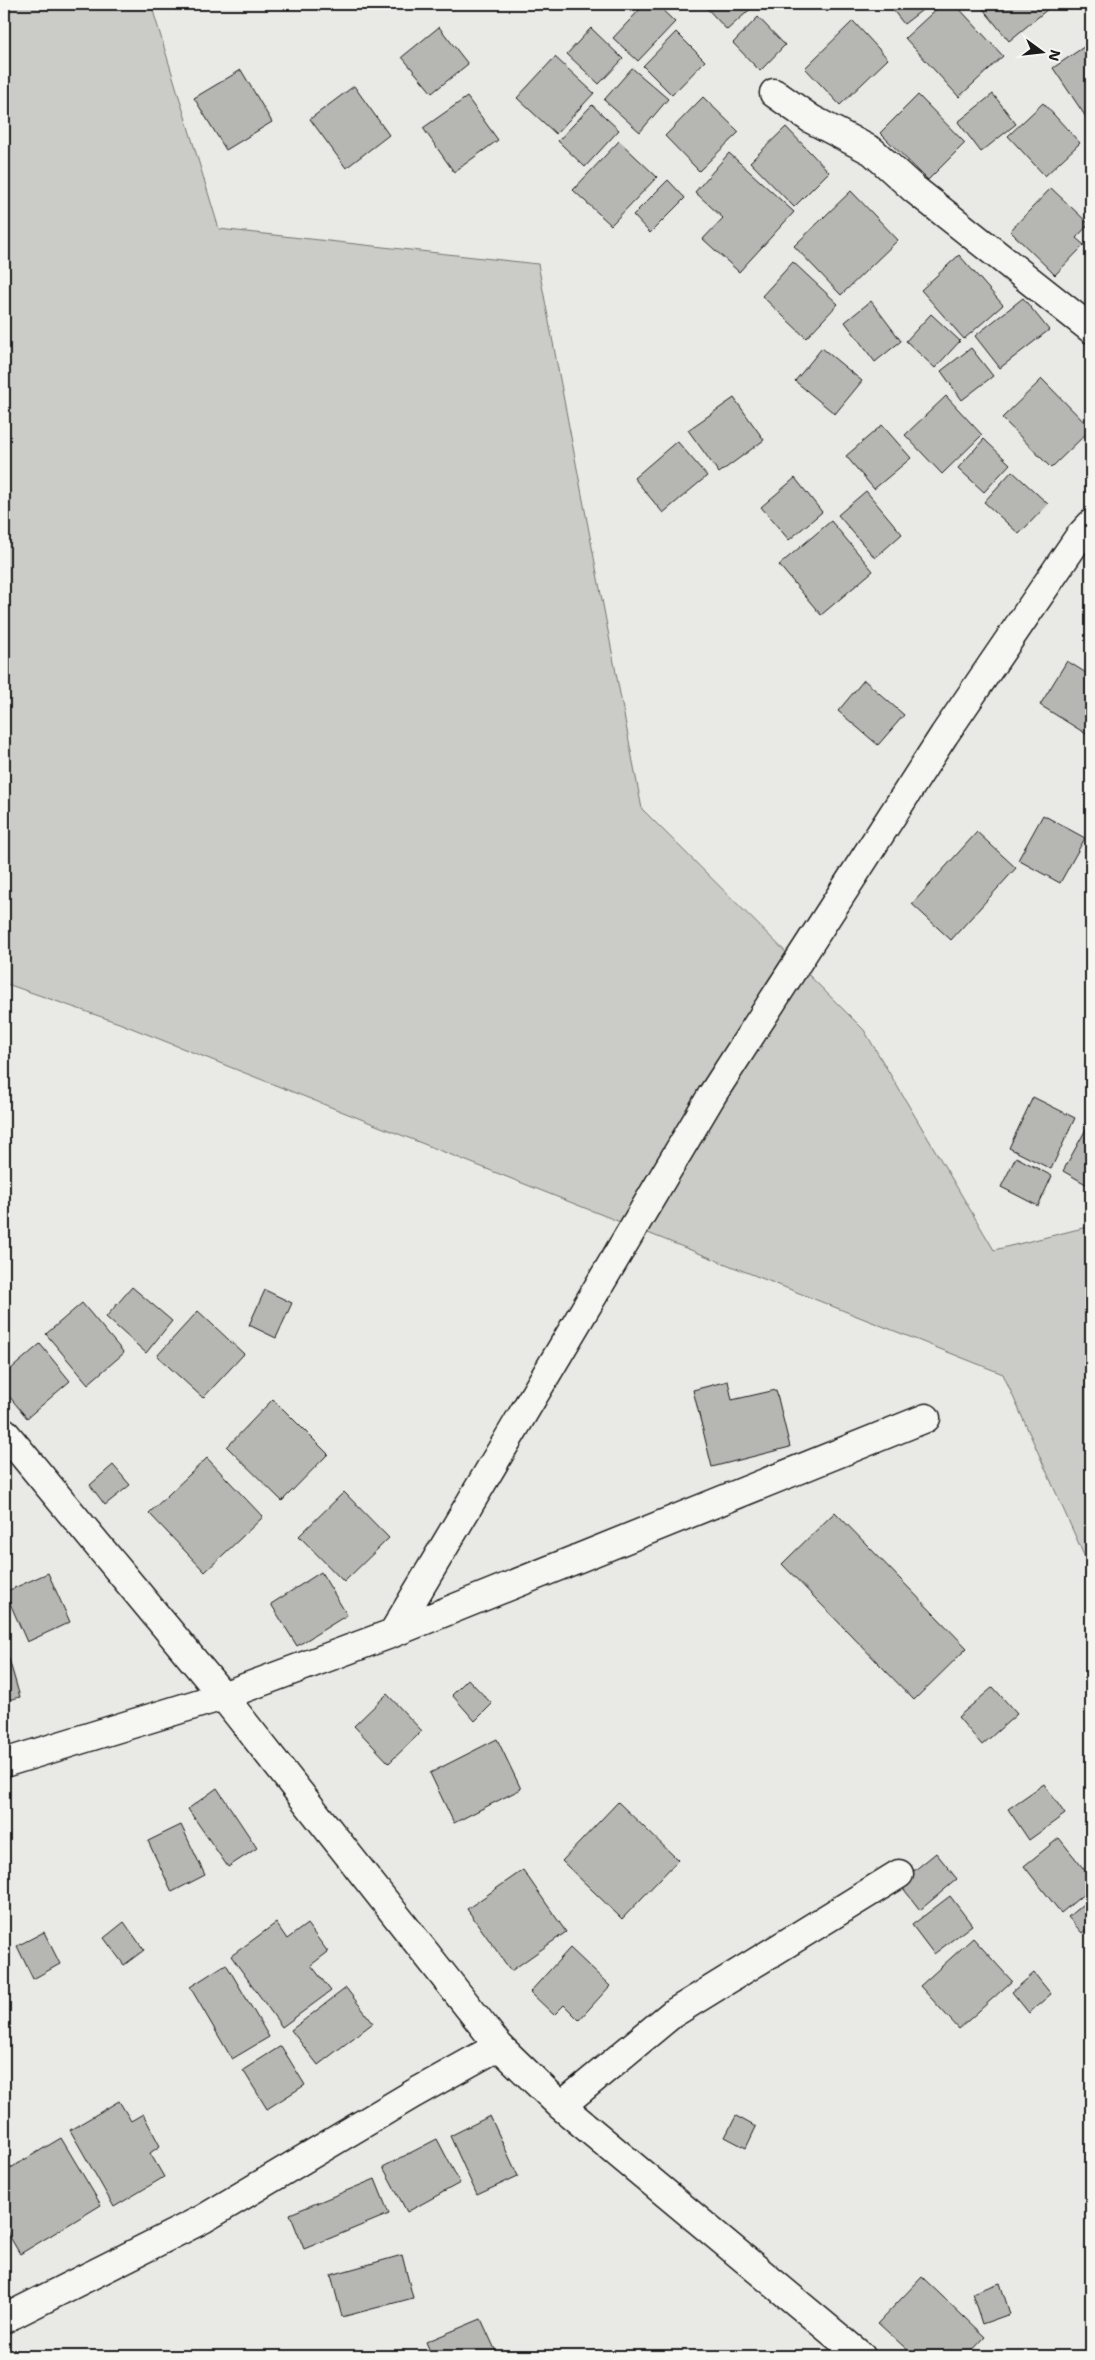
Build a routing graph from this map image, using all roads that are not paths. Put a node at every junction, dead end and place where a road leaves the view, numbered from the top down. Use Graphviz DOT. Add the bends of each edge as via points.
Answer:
graph roads {
  1 [pos="774,93"];
  2 [pos="1091,329"];
  3 [pos="1091,524"];
  4 [pos="926,1418"];
  5 [pos="4,1432"];
  6 [pos="393,1633"];
  7 [pos="223,1696"];
  8 [pos="4,1763"];
  9 [pos="899,1874"];
  10 [pos="499,2046"];
  11 [pos="561,2106"];
  12 [pos="4,2319"];
  13 [pos="860,2356"];
  1 -- 2 [label="street" via="811,120 872,151 914,189"];
  3 -- 6 [label="street" via="944,735 712,1095"];
  4 -- 6 [label="street"];
  5 -- 7 [label="street"];
  6 -- 7 [label="street"];
  7 -- 8 [label="street"];
  7 -- 10 [label="street"];
  9 -- 11 [label="street" via="672,2014"];
  10 -- 11 [label="street"];
  10 -- 12 [label="street" via="203,2219"];
  11 -- 13 [label="street"];
}
